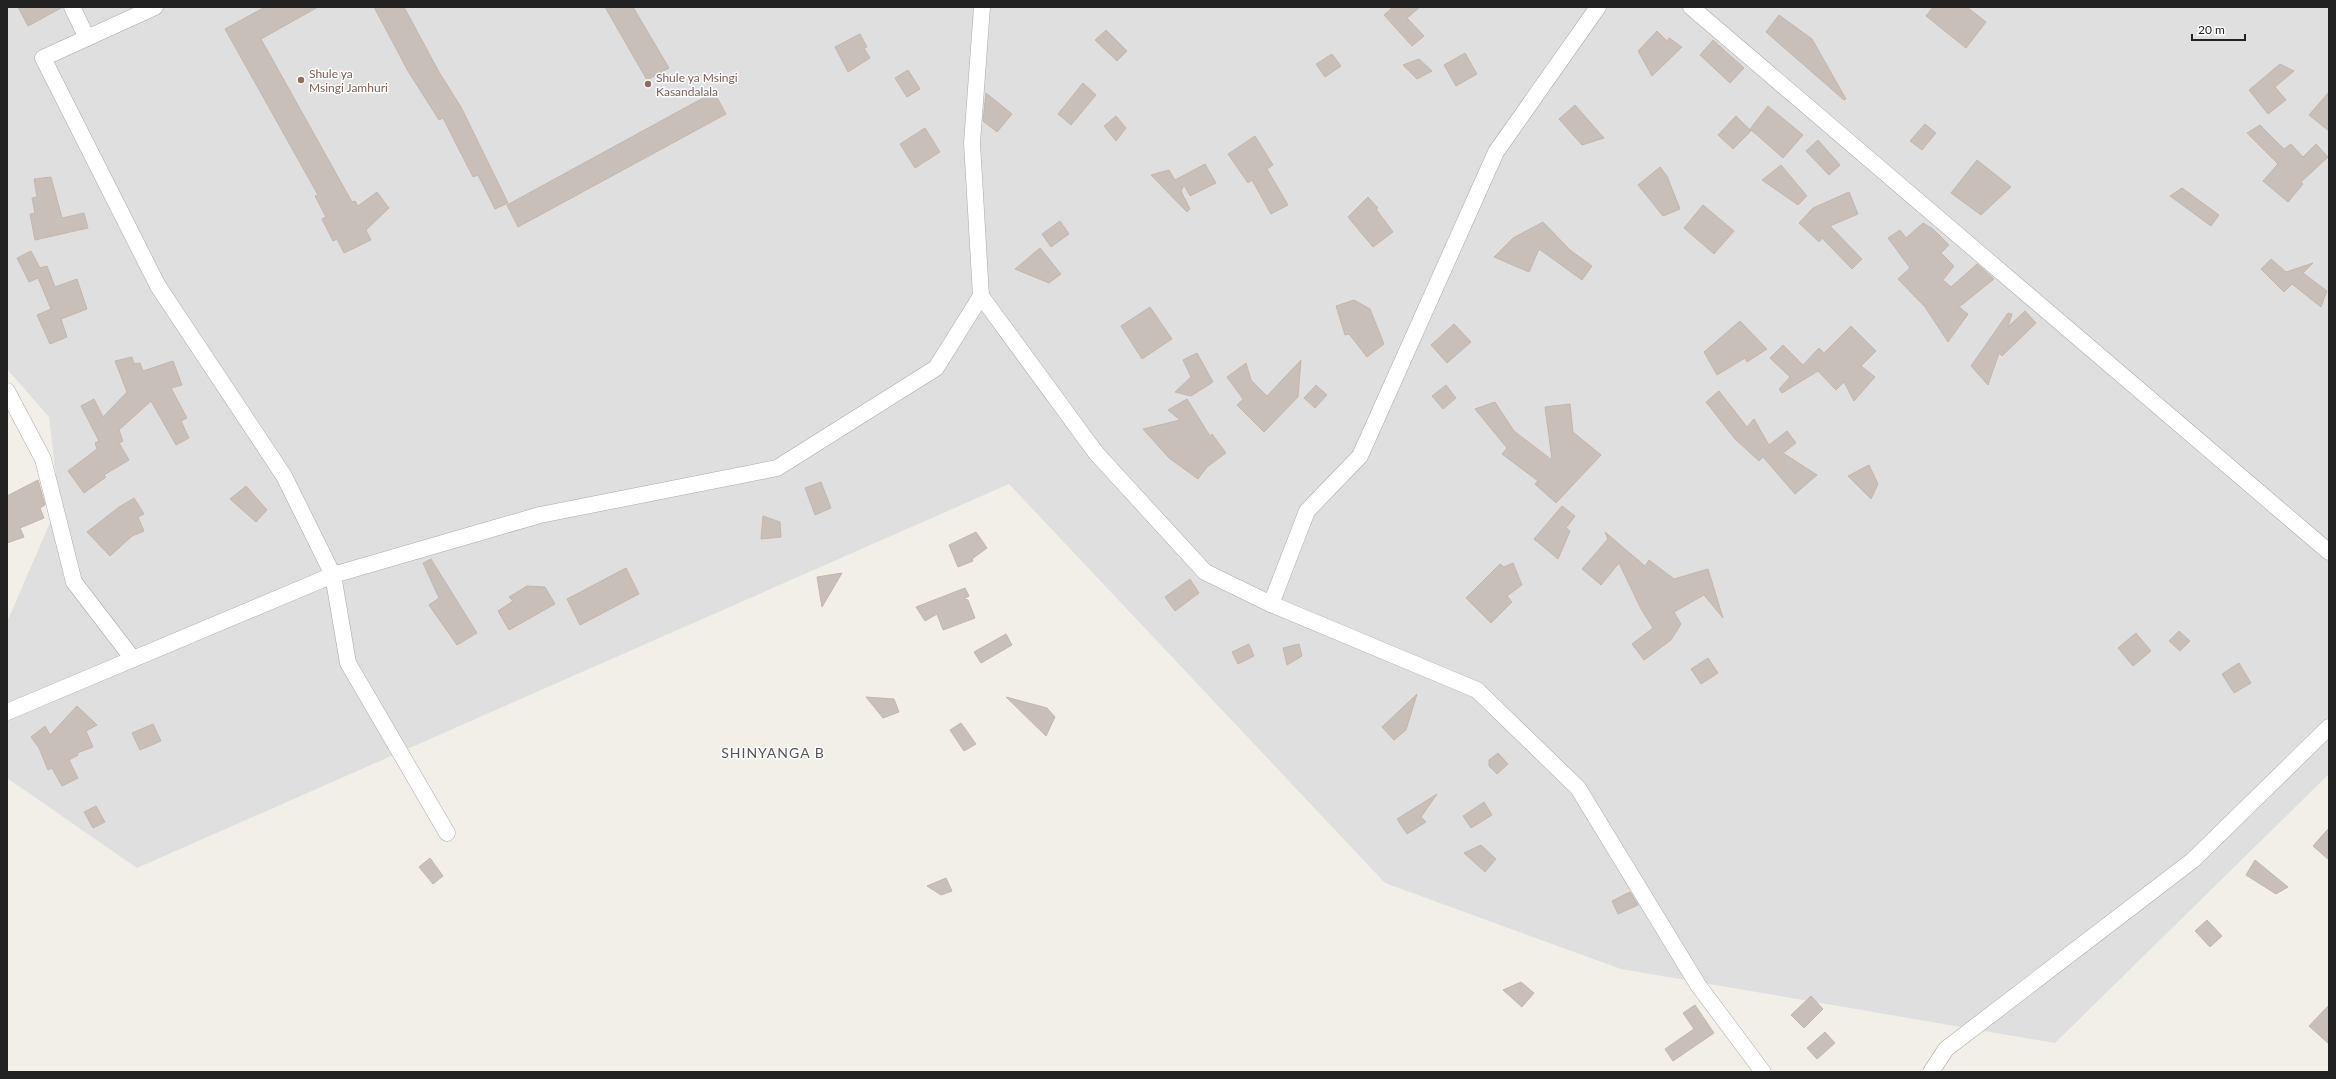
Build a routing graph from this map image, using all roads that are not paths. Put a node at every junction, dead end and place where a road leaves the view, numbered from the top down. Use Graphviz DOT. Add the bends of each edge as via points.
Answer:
graph roads {
  1 [pos="72,7"];
  2 [pos="155,7"];
  3 [pos="982,7"];
  4 [pos="1598,7"];
  5 [pos="1691,7"];
  6 [pos="87,38"];
  7 [pos="981,296"];
  8 [pos="7,391"];
  9 [pos="2329,552"];
  10 [pos="333,575"];
  11 [pos="1271,604"];
  12 [pos="133,659"];
  13 [pos="7,712"];
  14 [pos="2329,727"];
  15 [pos="447,833"];
  16 [pos="1763,1072"];
  17 [pos="1932,1072"];
  1 -- 6 [label="street"];
  2 -- 6 [label="street"];
  3 -- 7 [label="street" via="972,143"];
  4 -- 11 [label="street" via="1496,152 1360,456 1307,511"];
  5 -- 9 [label="street"];
  6 -- 10 [label="street" via="43,58 158,286 284,476"];
  7 -- 10 [label="street" via="936,368 777,468 540,516"];
  7 -- 11 [label="street" via="1096,454 1205,572"];
  8 -- 12 [label="street" via="43,459 74,582"];
  10 -- 12 [label="street"];
  10 -- 15 [label="street" via="348,663"];
  11 -- 16 [label="street" via="1477,690 1578,788 1698,985"];
  12 -- 13 [label="street"];
  14 -- 17 [label="street" via="2194,860 1946,1049"];
}
